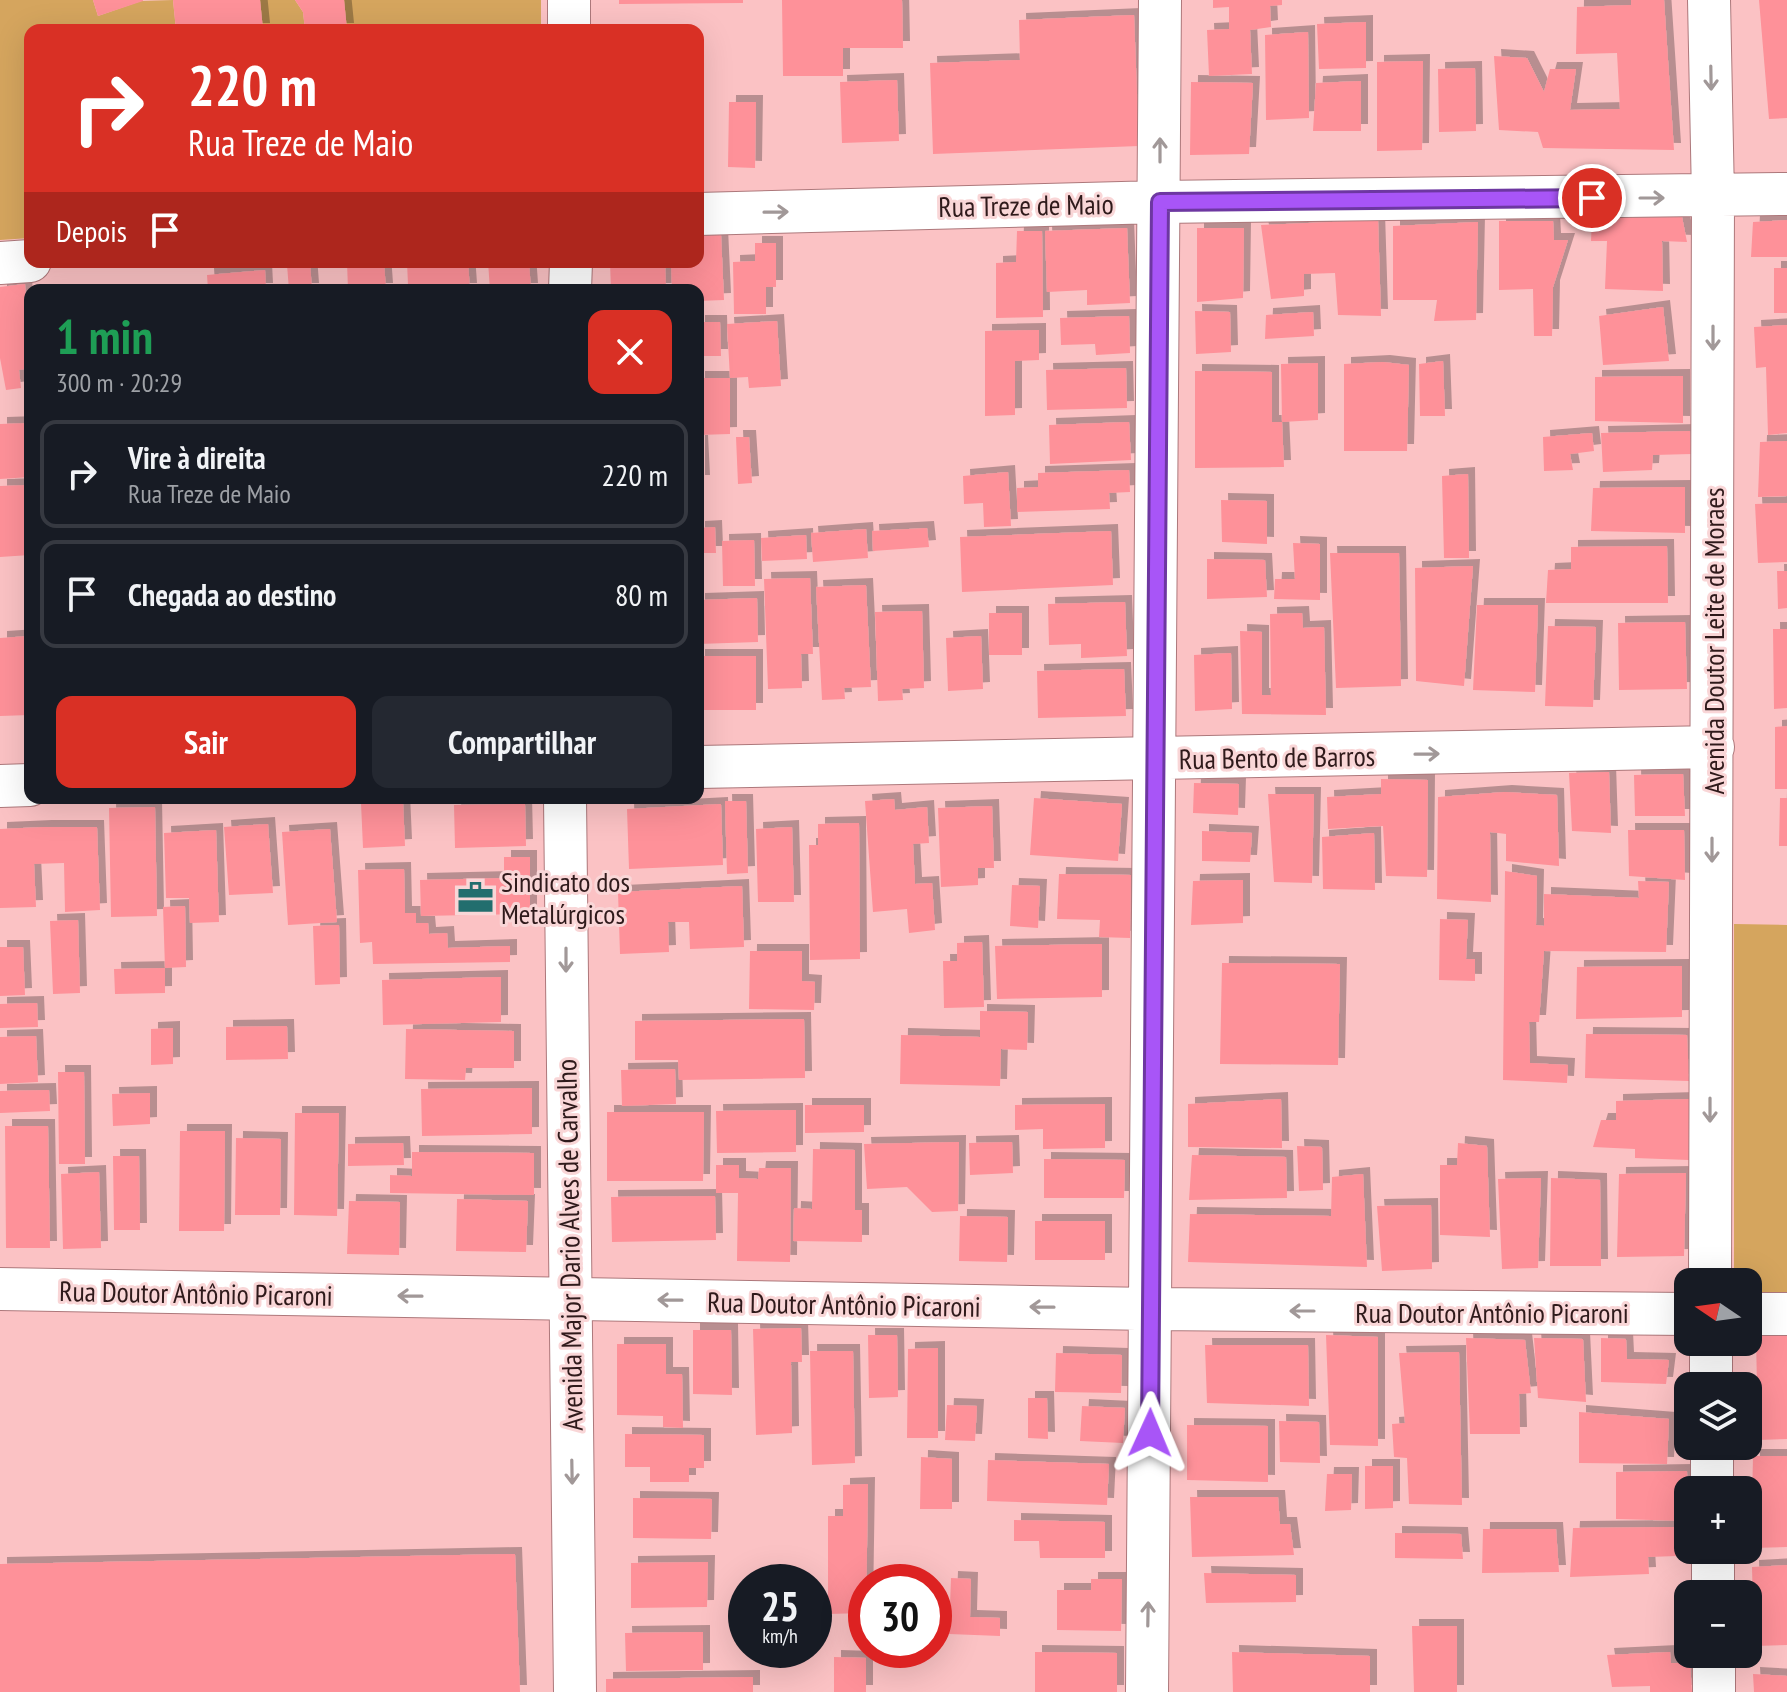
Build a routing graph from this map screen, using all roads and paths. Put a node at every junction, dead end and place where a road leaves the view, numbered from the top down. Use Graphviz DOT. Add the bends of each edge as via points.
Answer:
graph roads {
  1 [pos="569,0"];
  2 [pos="1160,0"];
  3 [pos="1709,0"];
  4 [pos="569,24"];
  5 [pos="1787,194"];
  6 [pos="1713,197"];
  7 [pos="1160,202"];
  8 [pos="704,214"];
  9 [pos="24,261"];
  10 [pos="0,263"];
  11 [pos="1713,747"];
  12 [pos="1153,760"];
  13 [pos="704,767"];
  14 [pos="24,785"];
  15 [pos="0,786"];
  16 [pos="565,804"];
  17 [pos="1710,1268"];
  18 [pos="0,1289"];
  19 [pos="570,1299"];
  20 [pos="1152,1309"];
  21 [pos="1674,1314"];
  22 [pos="1762,1314"];
  23 [pos="1787,1314"];
  24 [pos="1714,1668"];
  25 [pos="575,1692"];
  26 [pos="1147,1692"];
  27 [pos="1714,1692"];
  1 -- 4 [label="street"];
  7 -- 2 [label="street, one-way"];
  3 -- 6 [label="street, Avenida Doutor Leite de Moraes, one-way"];
  5 -- 6 [label="street, Rua Treze de Maio"];
  7 -- 6 [label="street, Rua Treze de Maio, one-way"];
  6 -- 11 [label="street, Avenida Doutor Leite de Moraes, one-way"];
  8 -- 7 [label="street, Rua Treze de Maio, one-way"];
  7 -- 12 [label="street"];
  9 -- 10 [label="street"];
  12 -- 11 [label="street, Rua Bento de Barros, one-way"];
  11 -- 17 [label="street, Avenida Doutor Leite de Moraes, one-way"];
  12 -- 13 [label="street, Rua Bento de Barros"];
  12 -- 20 [label="street"];
  14 -- 15 [label="street"];
  16 -- 19 [label="street, Avenida Major Dario Alves de Carvalho, one-way"];
  19 -- 18 [label="street, Rua Doutor Antônio Picaroni, one-way"];
  20 -- 19 [label="street, Rua Doutor Antônio Picaroni, one-way"];
  19 -- 25 [label="street, Avenida Major Dario Alves de Carvalho, one-way"];
  21 -- 20 [label="street, Rua Doutor Antônio Picaroni, one-way"];
  26 -- 20 [label="street, one-way"];
  22 -- 23 [label="street"];
  24 -- 27 [label="street"];
}
